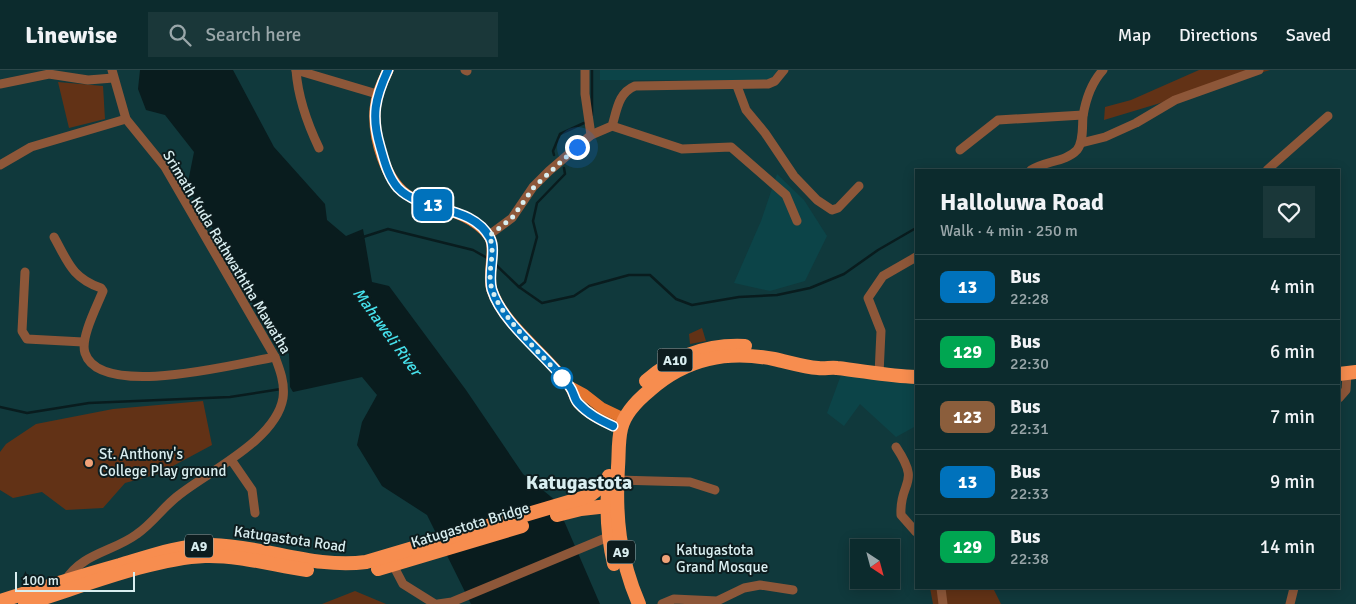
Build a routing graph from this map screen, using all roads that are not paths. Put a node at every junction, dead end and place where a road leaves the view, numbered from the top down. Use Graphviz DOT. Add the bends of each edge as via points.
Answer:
graph roads {
  1 [pos="296,70"];
  2 [pos="388,70"];
  3 [pos="585,70"];
  4 [pos="784,70"];
  5 [pos="1103,70"];
  6 [pos="1259,70"];
  7 [pos="112,74"];
  8 [pos="0,84"];
  9 [pos="737,86"];
  10 [pos="377,94"];
  11 [pos="1083,115"];
  12 [pos="1328,116"];
  13 [pos="126,119"];
  14 [pos="612,126"];
  15 [pos="591,135"];
  16 [pos="1081,142"];
  17 [pos="319,148"];
  18 [pos="960,150"];
  19 [pos="0,166"];
  20 [pos="1032,169"];
  21 [pos="1267,169"];
  22 [pos="859,186"];
  23 [pos="797,221"];
  24 [pos="489,236"];
  25 [pos="54,237"];
  26 [pos="915,258"];
  27 [pos="25,272"];
  28 [pos="83,342"];
  29 [pos="275,357"];
  30 [pos="1347,373"];
  31 [pos="879,374"];
  32 [pos="915,377"];
  33 [pos="1340,397"];
  34 [pos="619,422"];
  35 [pos="896,447"];
  36 [pos="232,461"];
  37 [pos="613,480"];
  38 [pos="715,490"];
  39 [pos="611,501"];
  40 [pos="589,502"];
  41 [pos="255,513"];
  42 [pos="915,531"];
  43 [pos="608,536"];
  44 [pos="401,559"];
  45 [pos="63,587"];
  46 [pos="941,589"];
  47 [pos="1294,589"];
  48 [pos="793,590"];
  49 [pos="0,601"];
  50 [pos="25,604"];
  51 [pos="437,604"];
  52 [pos="629,604"];
  53 [pos="639,604"];
  54 [pos="662,604"];
  55 [pos="943,604"];
  56 [pos="1290,604"];
  1 -- 10 [label="street"];
  1 -- 17 [label="street" via="306,122"];
  2 -- 10 [label="main road"];
  3 -- 15 [label="street"];
  4 -- 9 [label="street" via="768,84"];
  5 -- 11 [label="street" via="1088,92"];
  6 -- 16 [label="street" via="1175,100 1136,123"];
  7 -- 8 [label="street" via="88,80 49,74"];
  7 -- 13 [label="street, Srimath Kuda Rathwaththa Mawatha"];
  9 -- 14 [label="street" via="635,86 622,95"];
  9 -- 22 [label="street" via="746,110 794,176 817,200 832,210 838,208"];
  10 -- 24 [label="main road" via="374,110 376,134 397,186 411,197 464,217"];
  11 -- 16 [label="street"];
  11 -- 18 [label="street" via="998,120"];
  12 -- 21 [label="street"];
  13 -- 19 [label="street" via="31,147"];
  13 -- 29 [label="street, Srimath Kuda Rathwaththa Mawatha" via="165,167"];
  14 -- 15 [label="street"];
  14 -- 23 [label="street" via="682,149 731,147 786,195"];
  15 -- 24 [label="street" via="549,171 512,218"];
  16 -- 20 [label="street" via="1066,157"];
  24 -- 34 [label="main road" via="492,248 491,288 498,301 531,344 571,387 577,402 598,419"];
  25 -- 28 [label="street" via="75,274 103,291"];
  26 -- 31 [label="street" via="883,276 868,298 881,330"];
  27 -- 28 [label="street" via="22,331 27,339"];
  28 -- 29 [label="street" via="90,360 106,372 120,376 183,374"];
  29 -- 36 [label="street, Srimath Kuda Rathwaththa Mawatha" via="282,379 283,398 263,432"];
  30 -- 33 [label="street" via="1346,390"];
  31 -- 32 [label="highway, A10"];
  31 -- 34 [label="highway, A10" via="743,356 707,358 687,365 660,382"];
  34 -- 37 [label="highway"];
  35 -- 42 [label="street" via="910,477 900,505 900,515"];
  36 -- 41 [label="street" via="252,490"];
  36 -- 45 [label="street" via="179,495 137,534 77,564"];
  37 -- 38 [label="street" via="690,482"];
  37 -- 39 [label="highway"];
  37 -- 40 [label="highway"];
  39 -- 40 [label="highway"];
  39 -- 43 [label="highway, A9"];
  39 -- 53 [label="highway, A9" via="623,561"];
  40 -- 43 [label="highway"];
  40 -- 44 [label="highway, Katugastota Bridge / A9"];
  43 -- 51 [label="street" via="452,602"];
  43 -- 52 [label="highway, A9"];
  44 -- 45 [label="highway, Katugastota Road / A9" via="344,564 233,547 201,546 168,551"];
  44 -- 51 [label="street" via="403,584"];
  45 -- 49 [label="highway, Katugastota Road / A9"];
  45 -- 50 [label="highway, Katugastota Road / A9"];
  46 -- 55 [label="street"];
  47 -- 56 [label="street"];
  48 -- 54 [label="street" via="760,585 744,588 717,601 674,599"];
}
